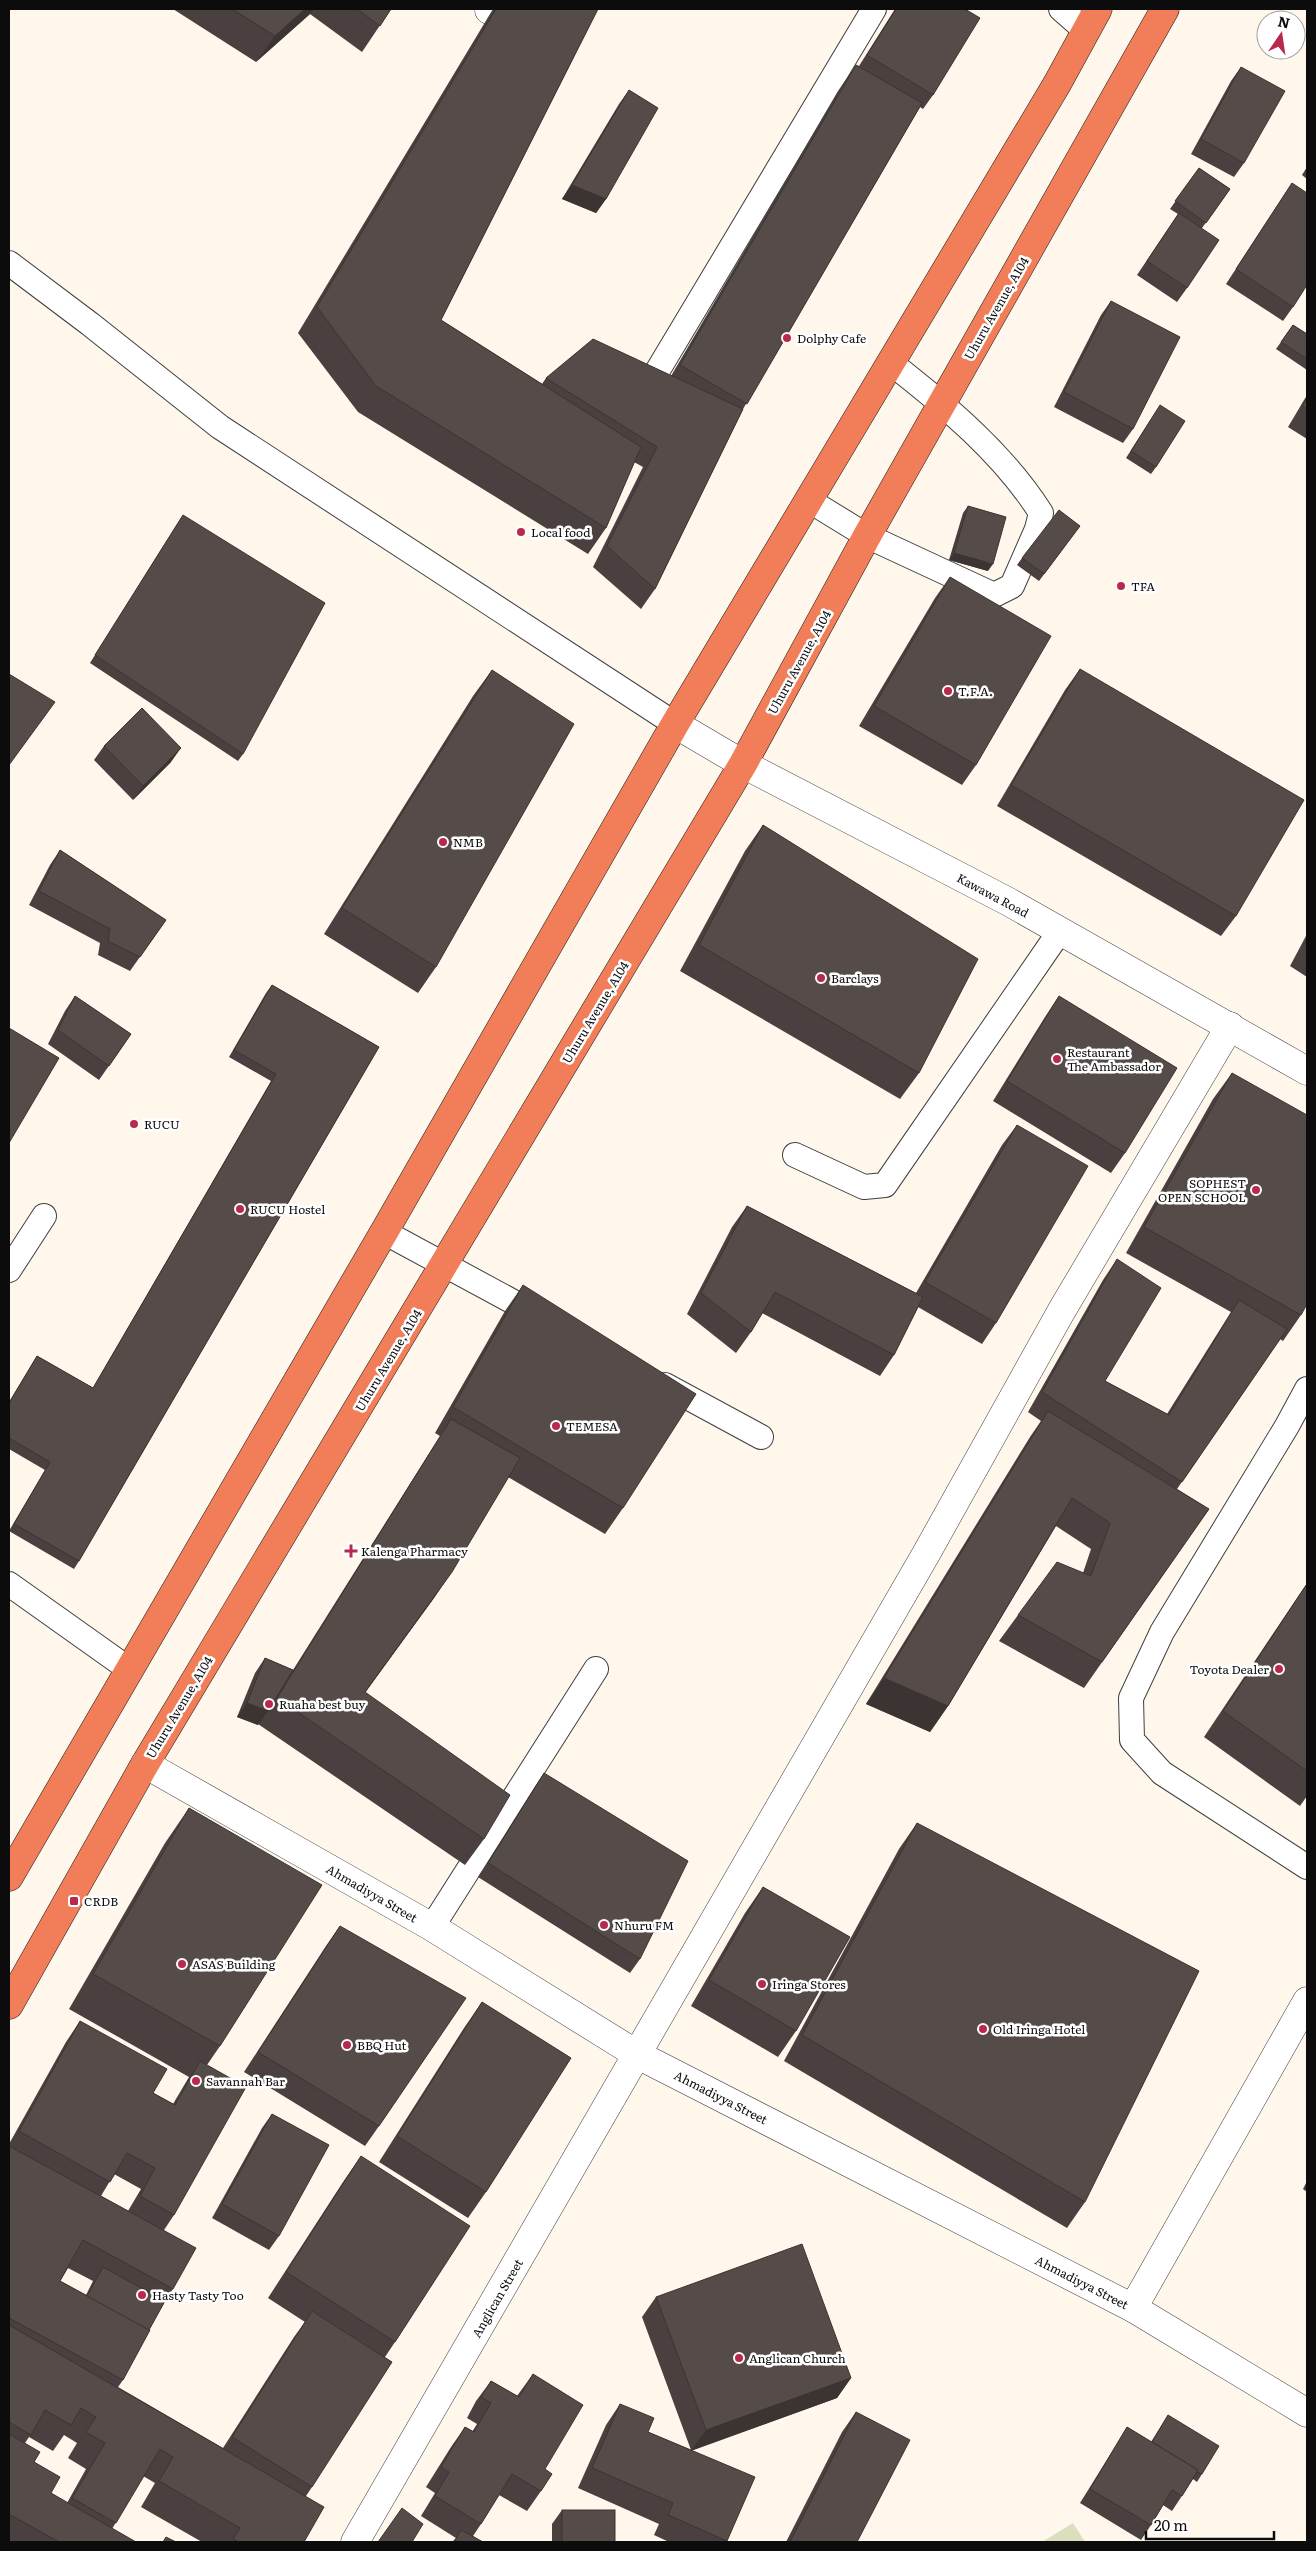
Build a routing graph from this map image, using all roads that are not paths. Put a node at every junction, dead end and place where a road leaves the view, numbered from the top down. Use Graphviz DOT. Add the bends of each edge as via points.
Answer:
graph roads {
  1 [pos="874,9"];
  2 [pos="1061,9"];
  3 [pos="1165,9"];
  4 [pos="1092,20"];
  5 [pos="9,263"];
  6 [pos="891,363"];
  7 [pos="655,375"];
  8 [pos="942,402"];
  9 [pos="810,501"];
  10 [pos="867,536"];
  11 [pos="675,724"];
  12 [pos="742,764"];
  13 [pos="1060,931"];
  14 [pos="1230,1026"];
  15 [pos="1307,1071"];
  16 [pos="795,1154"];
  17 [pos="44,1216"];
  18 [pos="384,1232"];
  19 [pos="444,1265"];
  20 [pos="9,1270"];
  21 [pos="564,1330"];
  22 [pos="650,1376"];
  23 [pos="1307,1389"];
  24 [pos="761,1437"];
  25 [pos="9,1584"];
  26 [pos="596,1669"];
  27 [pos="130,1670"];
  28 [pos="145,1764"];
  29 [pos="1307,1867"];
  30 [pos="9,1878"];
  31 [pos="432,1927"];
  32 [pos="1307,2001"];
  33 [pos="9,2005"];
  34 [pos="638,2055"];
  35 [pos="1133,2308"];
  36 [pos="1307,2413"];
  37 [pos="356,2542"];
  1 -- 7 [label="lane"];
  2 -- 4 [label="lane"];
  3 -- 8 [label="highway, Uhuru Avenue, A104"];
  4 -- 6 [label="highway"];
  5 -- 11 [label="lane" via="220,427"];
  6 -- 8 [label="lane"];
  6 -- 9 [label="highway"];
  8 -- 10 [label="highway, Uhuru Avenue, A104"];
  8 -- 10 [label="lane" via="993,452 1040,514 1037,529 1012,586 994,595"];
  9 -- 10 [label="lane"];
  9 -- 11 [label="highway"];
  10 -- 12 [label="highway, Uhuru Avenue, A104"];
  11 -- 12 [label="street, Kawawa Road"];
  11 -- 18 [label="highway"];
  12 -- 13 [label="street, Kawawa Road"];
  12 -- 19 [label="highway, Uhuru Avenue, A104"];
  13 -- 14 [label="street, Kawawa Road"];
  13 -- 16 [label="lane" via="885,1185 864,1187"];
  14 -- 15 [label="street, Kawawa Road"];
  14 -- 34 [label="street, Anglican Street" via="1062,1310 916,1572"];
  17 -- 20 [label="lane"];
  18 -- 19 [label="lane"];
  18 -- 27 [label="highway"];
  19 -- 21 [label="lane"];
  19 -- 28 [label="highway, Uhuru Avenue, A104"];
  22 -- 24 [label="lane"];
  23 -- 29 [label="lane" via="1162,1632 1131,1698 1132,1740 1162,1773"];
  25 -- 27 [label="lane"];
  26 -- 31 [label="lane"];
  27 -- 30 [label="highway"];
  28 -- 31 [label="street, Ahmadiyya Street"];
  28 -- 33 [label="highway, Uhuru Avenue, A104"];
  31 -- 34 [label="street, Ahmadiyya Street"];
  32 -- 35 [label="street"];
  34 -- 35 [label="street, Ahmadiyya Street"];
  34 -- 37 [label="street, Anglican Street"];
  35 -- 36 [label="street, Ahmadiyya Street"];
}
